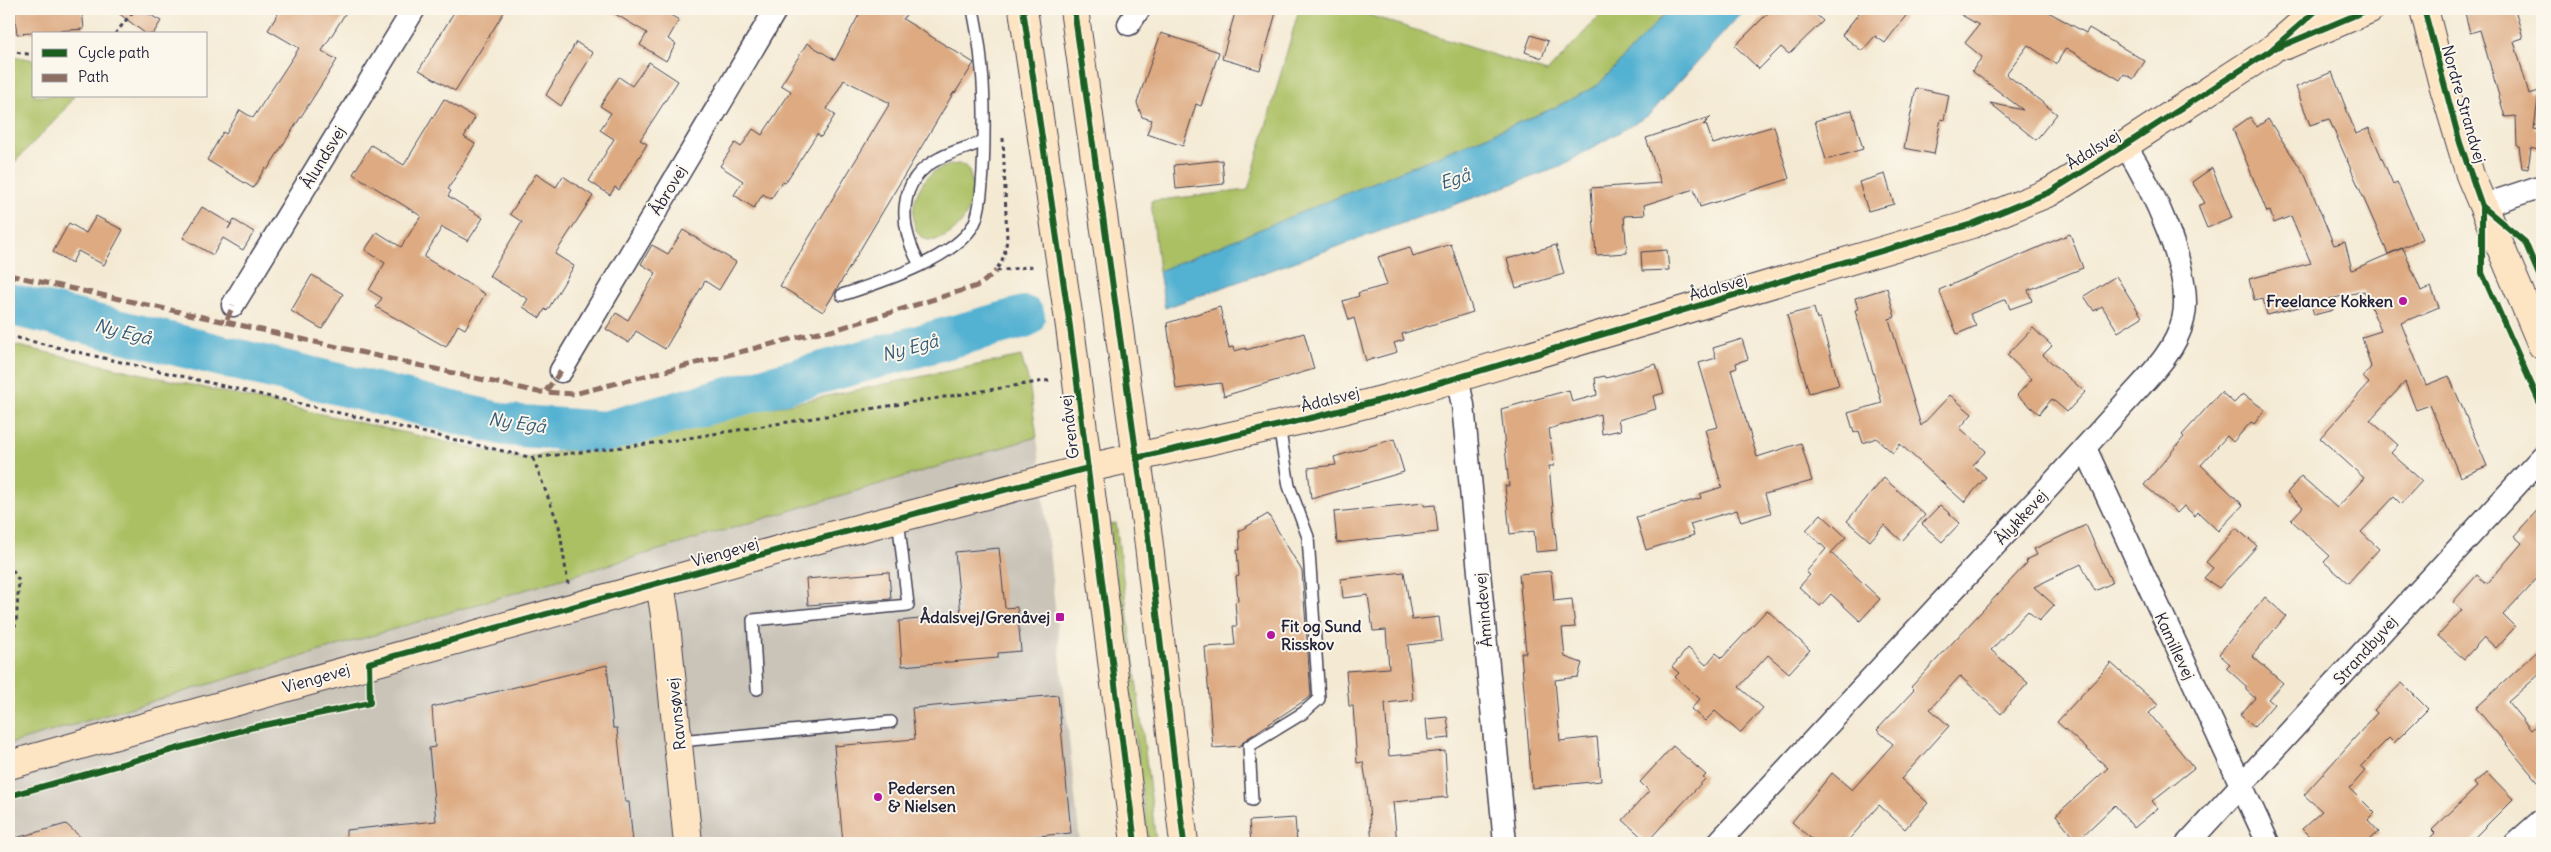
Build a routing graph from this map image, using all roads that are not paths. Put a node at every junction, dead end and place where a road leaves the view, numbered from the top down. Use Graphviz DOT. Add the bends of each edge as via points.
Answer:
graph roads {
  1 [pos="414,9"];
  2 [pos="776,9"];
  3 [pos="973,9"];
  4 [pos="1024,9"];
  5 [pos="1074,9"];
  6 [pos="2318,9"];
  7 [pos="2424,9"];
  8 [pos="2364,10"];
  9 [pos="2270,51"];
  10 [pos="983,141"];
  11 [pos="2125,145"];
  12 [pos="2542,186"];
  13 [pos="2482,206"];
  14 [pos="920,265"];
  15 [pos="842,295"];
  16 [pos="233,305"];
  17 [pos="2542,345"];
  18 [pos="561,370"];
  19 [pos="1457,378"];
  20 [pos="1279,426"];
  21 [pos="2085,448"];
  22 [pos="2542,457"];
  23 [pos="1136,458"];
  24 [pos="1088,468"];
  25 [pos="898,518"];
  26 [pos="660,584"];
  27 [pos="757,689"];
  28 [pos="891,722"];
  29 [pos="679,741"];
  30 [pos="9,765"];
  31 [pos="2241,785"];
  32 [pos="1252,800"];
  33 [pos="2542,820"];
  34 [pos="688,843"];
  35 [pos="1135,843"];
  36 [pos="1184,843"];
  37 [pos="1505,843"];
  38 [pos="1718,843"];
  39 [pos="2188,843"];
  40 [pos="2268,843"];
  41 [pos="2516,843"];
  1 -- 16 [label="street, Ålundsvej"];
  2 -- 18 [label="street, Åbrovej"];
  3 -- 10 [label="lane" via="982,63"];
  4 -- 24 [label="street, Grenåvej"];
  5 -- 23 [label="street"];
  6 -- 9 [label="street, Ådalsvej"];
  7 -- 13 [label="street, Nordre Strandvej" via="2457,135"];
  8 -- 9 [label="street, Ådalsvej"];
  9 -- 11 [label="street, Ådalsvej"];
  10 -- 14 [label="lane" via="982,191 974,224 936,258"];
  10 -- 14 [label="lane" via="939,158 918,173 907,195 904,221 909,245"];
  11 -- 19 [label="street, Ådalsvej" via="2050,192 1972,224"];
  11 -- 21 [label="street, Ålykkevej" via="2140,168 2166,227 2180,271 2186,306 2178,337 2167,355"];
  12 -- 13 [label="street"];
  13 -- 17 [label="street, Nordre Strandvej"];
  14 -- 15 [label="lane" via="886,281"];
  19 -- 20 [label="street, Ådalsvej"];
  19 -- 37 [label="street, Åmindevej" via="1463,406"];
  20 -- 23 [label="street, Ådalsvej"];
  20 -- 32 [label="lane" via="1289,486 1308,537 1319,699 1303,713 1249,746"];
  21 -- 31 [label="street, Kamillevej"];
  21 -- 38 [label="street, Ålykkevej"];
  22 -- 31 [label="street, Strandbyvej"];
  23 -- 24 [label="street, Ådalsvej"];
  23 -- 36 [label="street"];
  24 -- 25 [label="street, Viengevej"];
  24 -- 35 [label="street, Grenåvej"];
  25 -- 26 [label="street, Viengevej"];
  25 -- 27 [label="lane" via="908,606 753,620"];
  26 -- 29 [label="street, Ravnsøvej"];
  26 -- 30 [label="street, Viengevej"];
  28 -- 29 [label="lane"];
  29 -- 34 [label="street, Ravnsøvej"];
  31 -- 39 [label="street, Strandbyvej"];
  31 -- 40 [label="street, Kamillevej"];
  33 -- 41 [label="street"];
}
